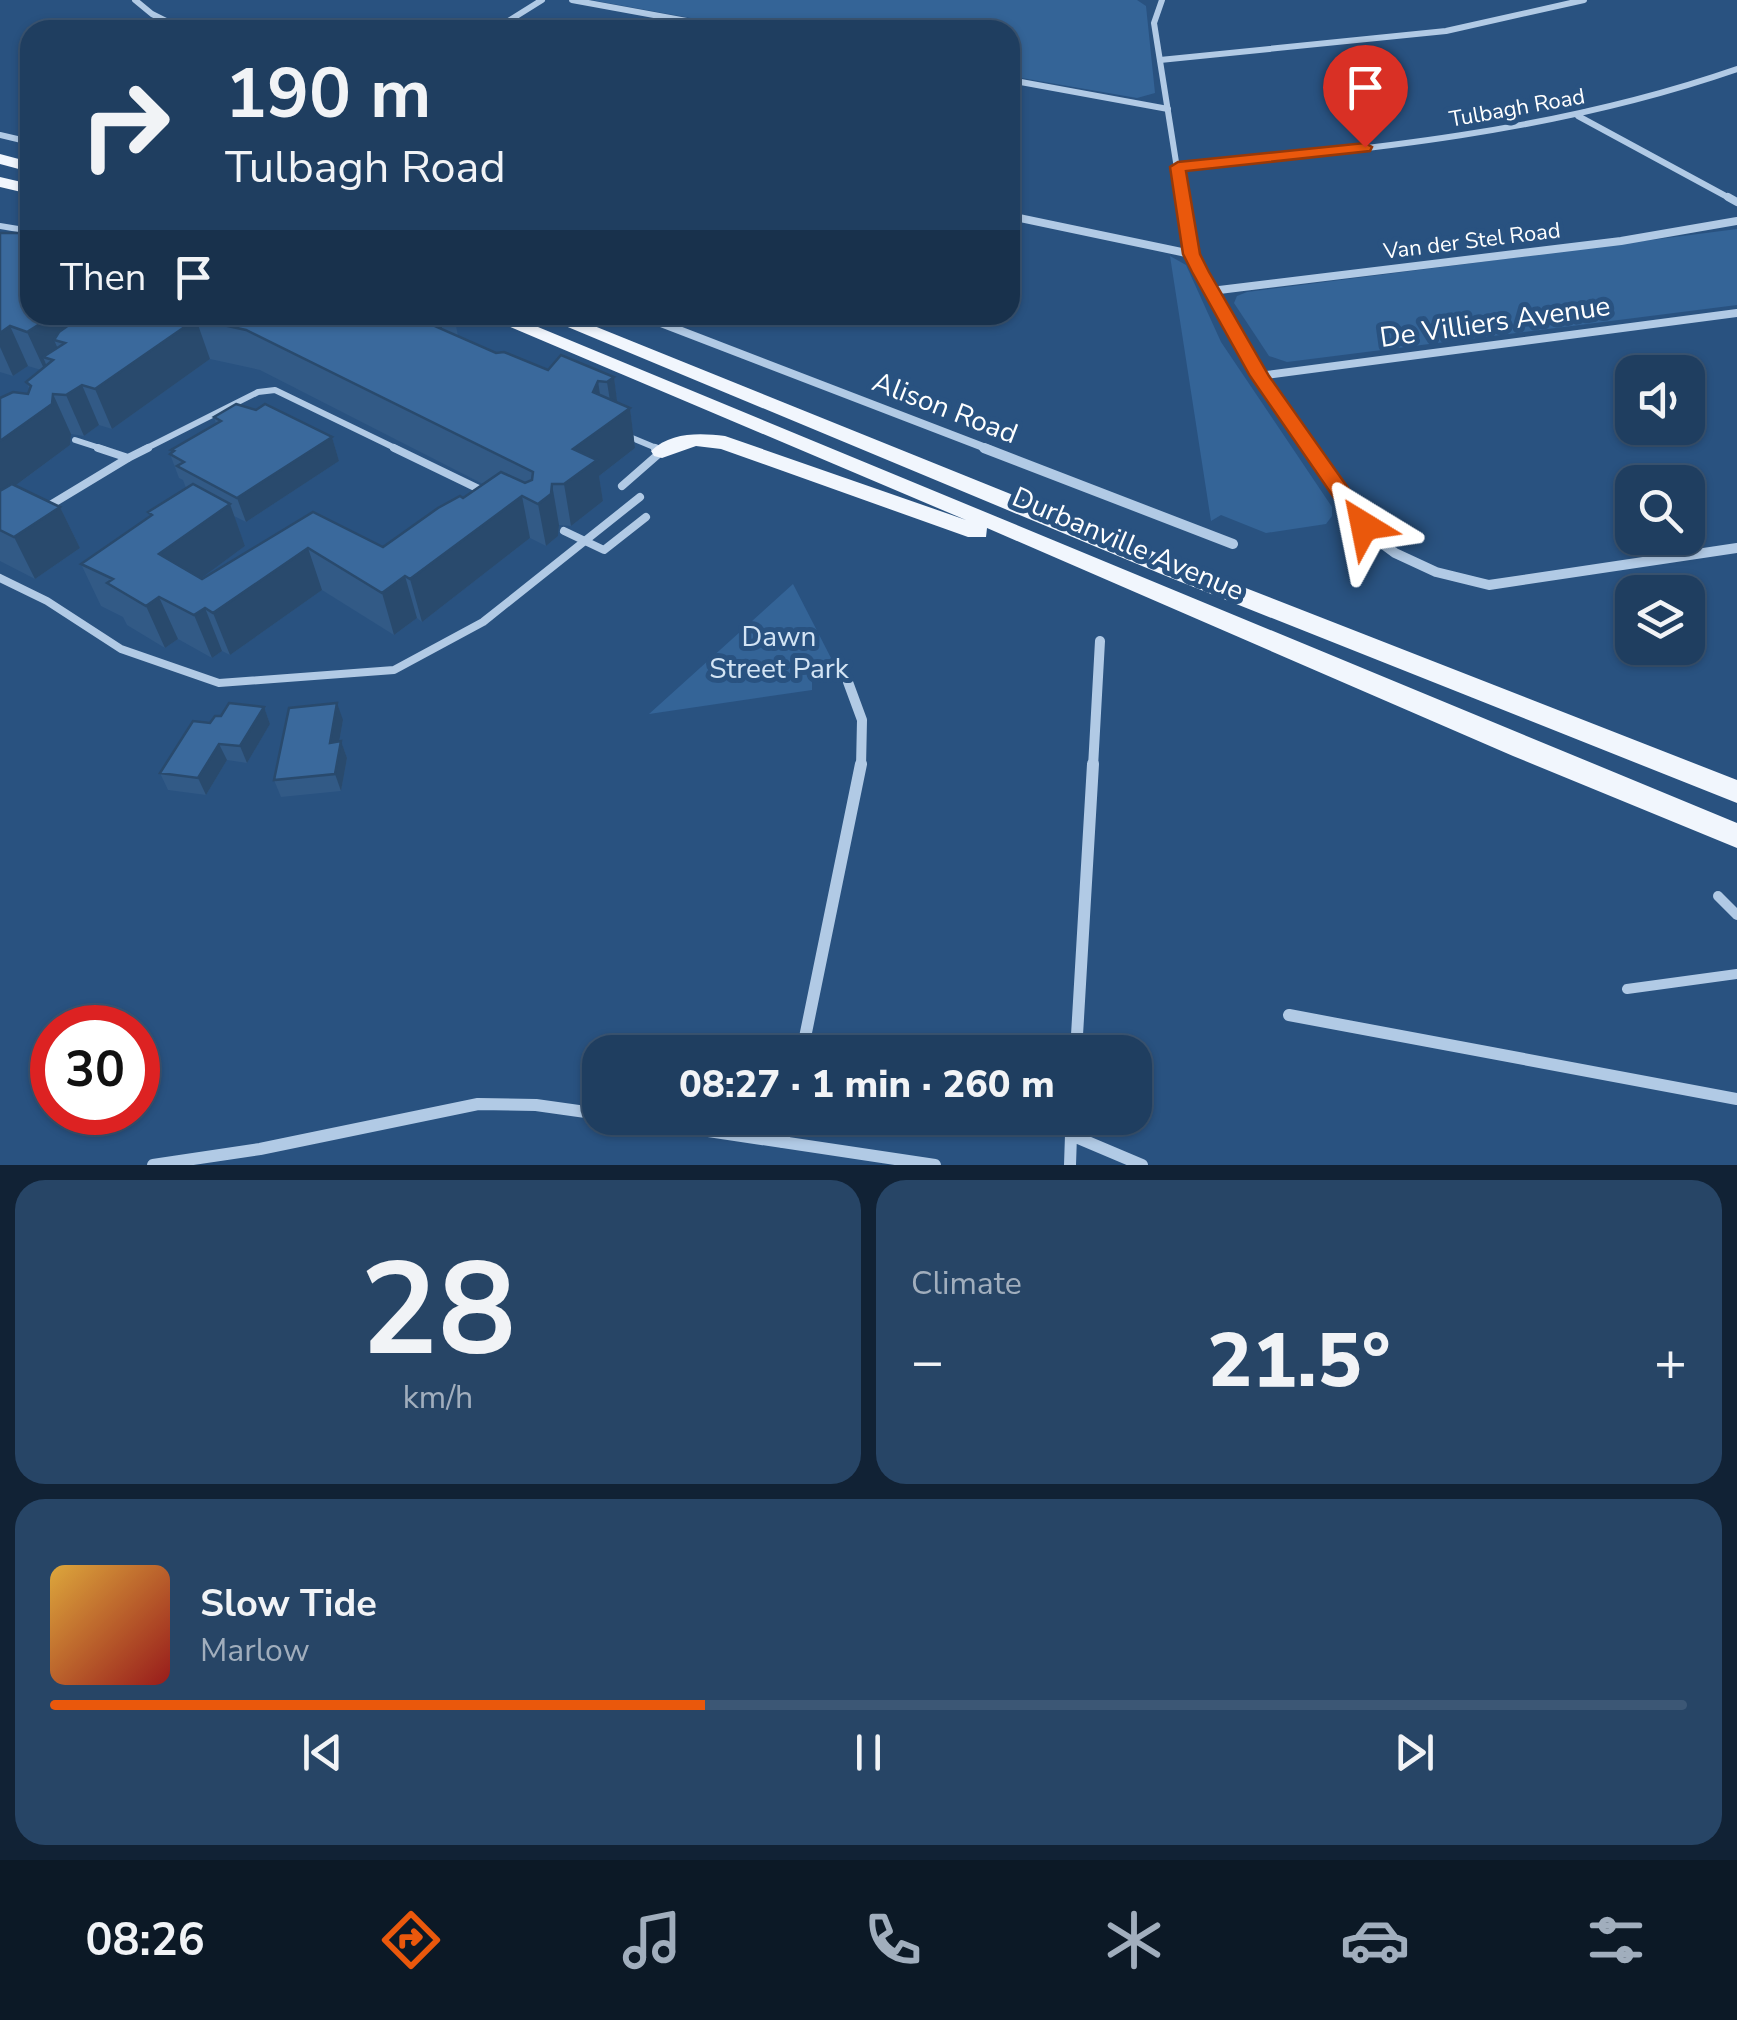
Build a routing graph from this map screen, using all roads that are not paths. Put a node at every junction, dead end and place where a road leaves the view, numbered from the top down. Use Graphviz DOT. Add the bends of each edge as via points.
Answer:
graph roads {
  1 [pos="135,0"];
  2 [pos="542,0"];
  3 [pos="572,0"];
  4 [pos="1162,0"];
  5 [pos="1584,0"];
  6 [pos="164,20"];
  7 [pos="510,20"];
  8 [pos="681,20"];
  9 [pos="1160,60"];
  10 [pos="1737,69"];
  11 [pos="1020,82"];
  12 [pos="1168,108"];
  13 [pos="1577,116"];
  14 [pos="1178,167"];
  15 [pos="1737,202"];
  16 [pos="1020,218"];
  17 [pos="1737,222"];
  18 [pos="1191,254"];
  19 [pos="1210,291"];
  20 [pos="1737,313"];
  21 [pos="516,325"];
  22 [pos="574,325"];
  23 [pos="666,325"];
  24 [pos="1259,376"];
  25 [pos="620,433"];
  26 [pos="75,440"];
  27 [pos="662,451"];
  28 [pos="128,458"];
  29 [pos="622,486"];
  30 [pos="640,497"];
  31 [pos="499,500"];
  32 [pos="34,515"];
  33 [pos="646,517"];
  34 [pos="564,532"];
  35 [pos="584,541"];
  36 [pos="1233,544"];
  37 [pos="1737,548"];
  38 [pos="1107,569"];
  39 [pos="0,578"];
  40 [pos="1100,641"];
  41 [pos="848,682"];
  42 [pos="1737,792"];
  43 [pos="1737,836"];
  44 [pos="1718,896"];
  45 [pos="1737,914"];
  46 [pos="1737,974"];
  47 [pos="1627,989"];
  48 [pos="1289,1015"];
  49 [pos="806,1035"];
  50 [pos="1077,1035"];
  51 [pos="1737,1098"];
  52 [pos="582,1111"];
  53 [pos="736,1135"];
  54 [pos="784,1135"];
  55 [pos="1071,1135"];
  56 [pos="783,1142"];
  57 [pos="153,1165"];
  58 [pos="935,1165"];
  59 [pos="1070,1165"];
  60 [pos="1142,1165"];
  1 -- 6 [label="street"];
  2 -- 7 [label="street"];
  3 -- 8 [label="street"];
  4 -- 9 [label="street" via="1154,17"];
  5 -- 9 [label="street" via="1446,31"];
  9 -- 12 [label="street"];
  10 -- 13 [label="street, Tulbagh Road"];
  11 -- 12 [label="street"];
  12 -- 14 [label="street"];
  13 -- 14 [label="street, Tulbagh Road" via="1436,140"];
  13 -- 15 [label="street"];
  14 -- 18 [label="street"];
  16 -- 18 [label="street"];
  17 -- 19 [label="street, Van der Stel Road"];
  18 -- 19 [label="street"];
  19 -- 24 [label="street"];
  20 -- 24 [label="street, De Villiers Avenue"];
  21 -- 38 [label="main road, Durbanville Avenue"];
  22 -- 42 [label="main road, Durbanville Avenue"];
  23 -- 36 [label="street, Alison Road"];
  24 -- 37 [label="street" via="1364,526 1420,566 1470,582 1510,584"];
  25 -- 27 [label="lane"];
  26 -- 28 [label="lane"];
  27 -- 29 [label="lane"];
  27 -- 38 [label="main road" via="694,439 714,440 1012,545"];
  28 -- 31 [label="lane" via="258,392 275,390"];
  28 -- 32 [label="lane"];
  30 -- 35 [label="lane"];
  33 -- 35 [label="lane" via="604,550"];
  34 -- 35 [label="lane"];
  35 -- 39 [label="lane" via="483,622 409,665 252,682 219,683 121,649"];
  38 -- 43 [label="main road, Durbanville Avenue"];
  40 -- 50 [label="street"];
  41 -- 49 [label="street" via="862,720 864,757"];
  44 -- 45 [label="lane"];
  46 -- 47 [label="lane"];
  48 -- 51 [label="street"];
  52 -- 57 [label="street" via="478,1104"];
  53 -- 56 [label="street"];
  54 -- 56 [label="street"];
  55 -- 59 [label="street"];
  55 -- 60 [label="street"];
  56 -- 58 [label="street"];
}
